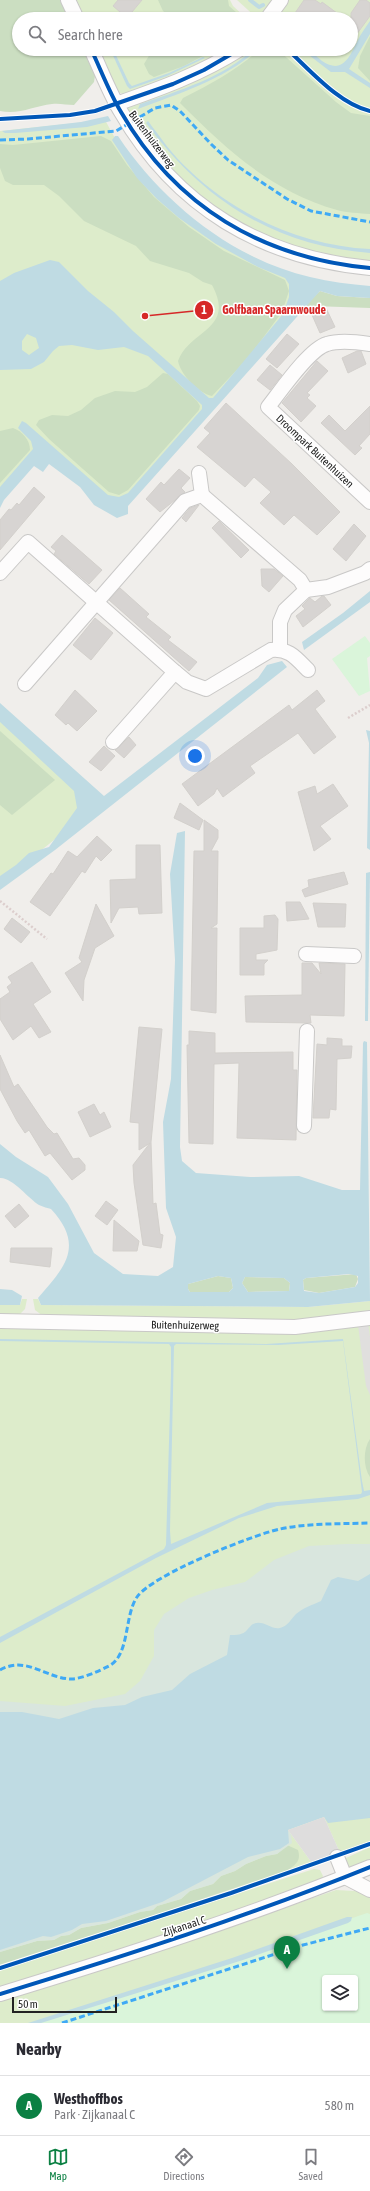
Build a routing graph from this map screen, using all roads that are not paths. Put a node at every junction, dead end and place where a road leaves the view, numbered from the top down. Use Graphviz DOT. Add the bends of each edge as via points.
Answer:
graph roads {
  1 [pos="68,0"];
  2 [pos="281,0"];
  3 [pos="74,12"];
  4 [pos="272,12"];
  5 [pos="94,56"];
  6 [pos="228,56"];
  7 [pos="116,104"];
  8 [pos="370,268"];
  9 [pos="370,344"];
  10 [pos="200,473"];
  11 [pos="202,495"];
  12 [pos="370,502"];
  13 [pos="370,569"];
  14 [pos="0,573"];
  15 [pos="306,590"];
  16 [pos="97,603"];
  17 [pos="280,649"];
  18 [pos="308,670"];
  19 [pos="175,672"];
  20 [pos="25,684"];
  21 [pos="113,742"];
  22 [pos="306,954"];
  23 [pos="354,956"];
  24 [pos="307,1031"];
  25 [pos="304,1126"];
  26 [pos="370,1318"];
  27 [pos="0,1321"];
  28 [pos="337,1857"];
  29 [pos="370,1867"];
  30 [pos="345,1877"];
  31 [pos="370,1890"];
  32 [pos="0,1994"];
  1 -- 3 [label="street"];
  2 -- 4 [label="street"];
  5 -- 7 [label="street, Buitenhuizerweg"];
  6 -- 7 [label="street, Buitenhuizerweg" via="173,84"];
  7 -- 8 [label="street, Buitenhuizerweg" via="161,169 214,216 243,233 290,253 328,263"];
  9 -- 12 [label="street, Droompark Buitenhuizen" via="326,344 308,356 268,407"];
  10 -- 11 [label="street"];
  11 -- 15 [label="street" via="214,502 300,580"];
  11 -- 16 [label="street" via="186,501"];
  13 -- 15 [label="street" via="328,587"];
  14 -- 16 [label="street" via="28,542"];
  15 -- 17 [label="street" via="285,610 280,622"];
  16 -- 19 [label="street"];
  16 -- 20 [label="street"];
  17 -- 18 [label="street" via="290,652"];
  17 -- 19 [label="street" via="271,650 206,689 187,682"];
  19 -- 21 [label="street"];
  22 -- 23 [label="street"];
  24 -- 25 [label="street"];
  26 -- 27 [label="street, Buitenhuizerweg" via="294,1327"];
  28 -- 30 [label="street"];
  29 -- 30 [label="street, Zijkanaal C"];
  30 -- 31 [label="street"];
  30 -- 32 [label="street, Zijkanaal C" via="240,1917"];
}
